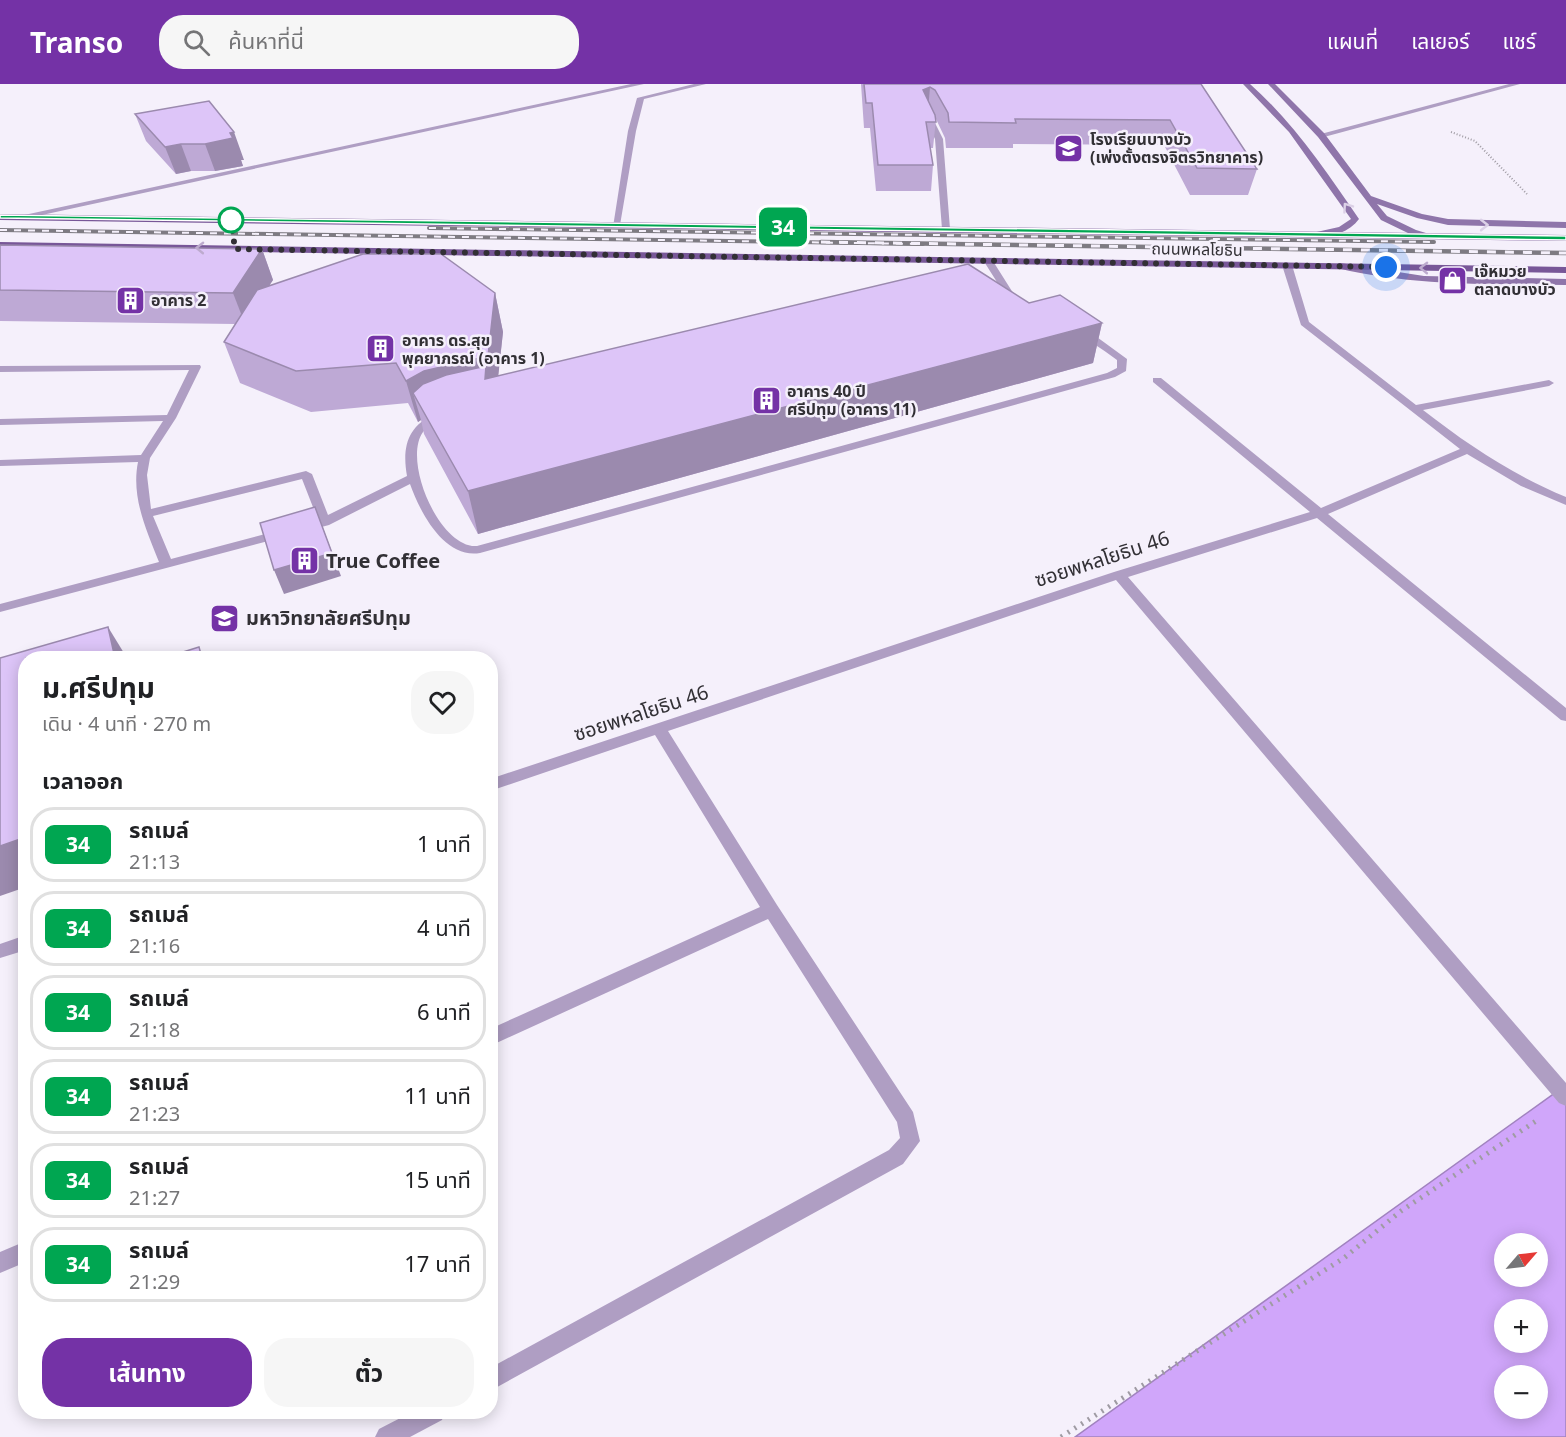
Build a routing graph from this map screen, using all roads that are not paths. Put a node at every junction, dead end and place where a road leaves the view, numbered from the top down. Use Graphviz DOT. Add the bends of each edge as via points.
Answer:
graph roads {
  1 [pos="641,84"];
  2 [pos="703,84"];
  3 [pos="1246,84"];
  4 [pos="1271,84"];
  5 [pos="1517,84"];
  6 [pos="927,115"];
  7 [pos="1283,119"];
  8 [pos="1307,120"];
  9 [pos="1321,135"];
  10 [pos="1367,197"];
  11 [pos="0,217"];
  12 [pos="19,217"];
  13 [pos="616,225"];
  14 [pos="1561,225"];
  15 [pos="946,229"];
  16 [pos="1315,235"];
  17 [pos="1432,236"];
  18 [pos="1566,238"];
  19 [pos="0,245"];
  20 [pos="988,260"];
  21 [pos="1287,265"];
  22 [pos="1340,266"];
  23 [pos="1566,270"];
  24 [pos="1566,282"];
  25 [pos="1017,307"];
  26 [pos="0,369"];
  27 [pos="1157,380"];
  28 [pos="1549,383"];
  29 [pos="1415,408"];
  30 [pos="171,418"];
  31 [pos="0,422"];
  32 [pos="1468,450"];
  33 [pos="144,458"];
  34 [pos="0,463"];
  35 [pos="412,478"];
  36 [pos="1566,501"];
  37 [pos="146,514"];
  38 [pos="1318,514"];
  39 [pos="325,522"];
  40 [pos="166,563"];
  41 [pos="1119,575"];
  42 [pos="0,608"];
  43 [pos="1566,716"];
  44 [pos="658,729"];
  45 [pos="498,781"];
  46 [pos="771,910"];
  47 [pos="18,945"];
  48 [pos="0,951"];
  49 [pos="498,1034"];
  50 [pos="1566,1097"];
  51 [pos="18,1255"];
  52 [pos="0,1263"];
  53 [pos="498,1376"];
  54 [pos="421,1419"];
  55 [pos="387,1437"];
  1 -- 12 [label="street"];
  2 -- 13 [label="street" via="641,98"];
  3 -- 7 [label="main road"];
  4 -- 8 [label="main road"];
  5 -- 9 [label="street"];
  6 -- 15 [label="street" via="939,139"];
  7 -- 8 [label="main road"];
  16 -- 7 [label="main road, one-way" via="1342,230 1354,219"];
  8 -- 9 [label="main road"];
  9 -- 10 [label="main road"];
  10 -- 14 [label="main road, one-way" via="1448,222"];
  10 -- 17 [label="main road" via="1384,219"];
  11 -- 12 [label="main road, ถนนพหลโยธิน"];
  12 -- 13 [label="main road, ถนนพหลโยธิน"];
  13 -- 15 [label="main road, ถนนพหลโยธิน"];
  15 -- 16 [label="main road, ถนนพหลโยธิน"];
  16 -- 17 [label="main road, ถนนพหลโยธิน"];
  17 -- 18 [label="main road, ถนนพหลโยธิน"];
  20 -- 19 [label="main road, ถนนพหลโยธิน, one-way"];
  20 -- 21 [label="main road, ถนนพหลโยธิน"];
  20 -- 25 [label="street"];
  21 -- 22 [label="main road, ถนนพหลโยธิน"];
  21 -- 29 [label="street" via="1304,323"];
  23 -- 22 [label="main road, ถนนพหลโยธิน, one-way"];
  22 -- 24 [label="main road" via="1396,278"];
  25 -- 35 [label="street" via="961,295 928,299 452,412 429,421 412,438"];
  25 -- 35 [label="street" via="1068,324 1095,338 1122,359 1122,369 475,550 454,543 441,530"];
  26 -- 30 [label="street" via="196,367"];
  27 -- 38 [label="street"];
  28 -- 29 [label="street"];
  29 -- 32 [label="street"];
  30 -- 31 [label="street"];
  30 -- 33 [label="street"];
  32 -- 36 [label="street" via="1525,484"];
  32 -- 38 [label="street, ซอยพหลโยธิน 46"];
  33 -- 34 [label="street"];
  33 -- 37 [label="street" via="140,482"];
  35 -- 39 [label="street"];
  37 -- 39 [label="street" via="306,474"];
  37 -- 40 [label="street"];
  38 -- 41 [label="street, ซอยพหลโยธิน 46"];
  38 -- 43 [label="street"];
  39 -- 40 [label="street"];
  40 -- 42 [label="street"];
  41 -- 44 [label="street, ซอยพหลโยธิน 46"];
  41 -- 50 [label="street"];
  44 -- 45 [label="street, ซอยพหลโยธิน 46"];
  44 -- 46 [label="street"];
  46 -- 49 [label="street"];
  46 -- 53 [label="street" via="906,1119 910,1141 896,1157"];
  47 -- 48 [label="street"];
  51 -- 52 [label="street"];
  54 -- 55 [label="street"];
}
